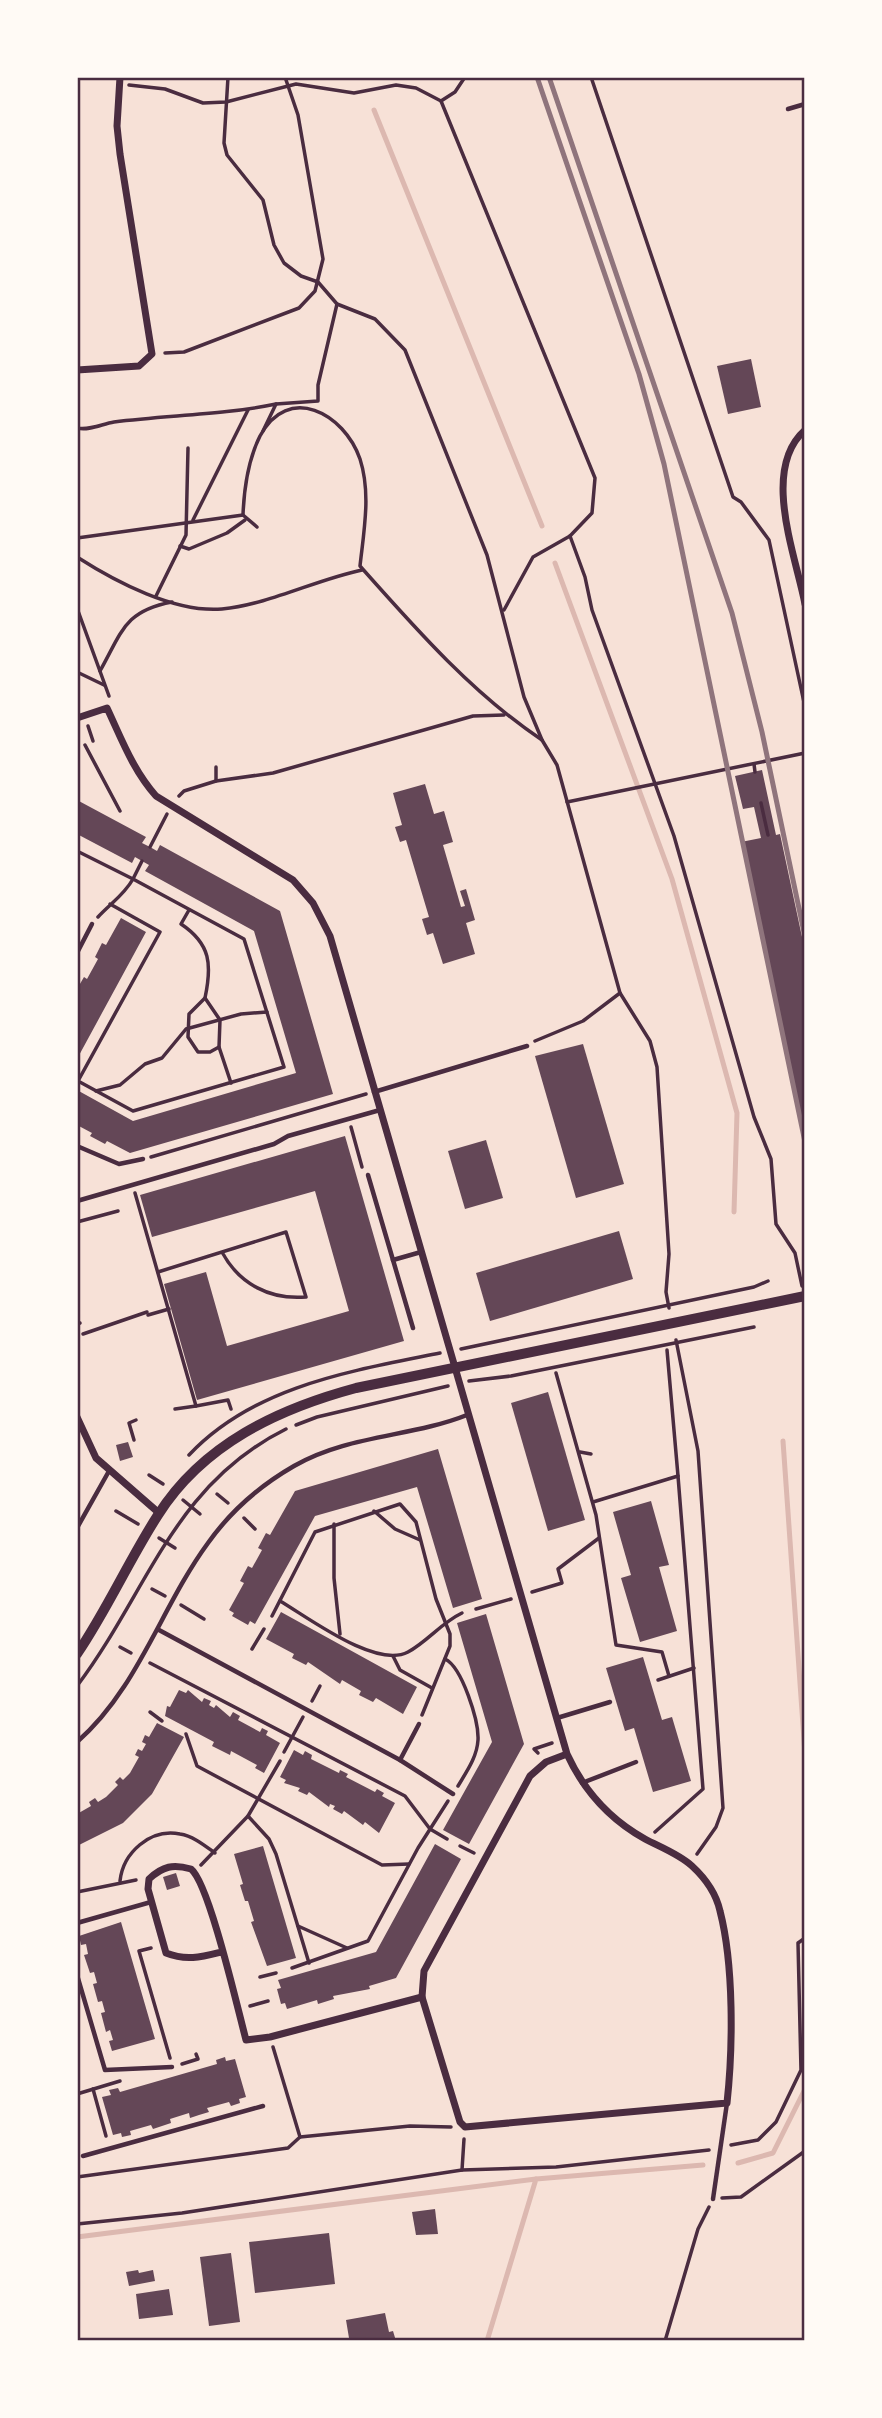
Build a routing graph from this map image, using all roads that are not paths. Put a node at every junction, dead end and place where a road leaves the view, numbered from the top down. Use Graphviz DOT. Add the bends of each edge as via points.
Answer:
graph roads {
  1 [pos="119,81"];
  2 [pos="805,104"];
  3 [pos="788,109"];
  4 [pos="77,370"];
  5 [pos="805,430"];
  6 [pos="805,604"];
  7 [pos="77,718"];
  8 [pos="92,924"];
  9 [pos="77,953"];
  10 [pos="527,1046"];
  11 [pos="374,1092"];
  12 [pos="380,1110"];
  13 [pos="77,1146"];
  14 [pos="143,1159"];
  15 [pos="368,1175"];
  16 [pos="77,1201"];
  17 [pos="421,1252"];
  18 [pos="393,1260"];
  19 [pos="804,1292"];
  20 [pos="413,1328"];
  21 [pos="454,1368"];
  22 [pos="467,1415"];
  23 [pos="77,1417"];
  24 [pos="80,1435"];
  25 [pos="109,1471"];
  26 [pos="159,1513"];
  27 [pos="77,1528"];
  28 [pos="159,1630"];
  29 [pos="77,1654"];
  30 [pos="610,1702"];
  31 [pos="557,1718"];
  32 [pos="419,1724"];
  33 [pos="77,1742"];
  34 [pos="567,1754"];
  35 [pos="400,1760"];
  36 [pos="636,1762"];
  37 [pos="581,1784"];
  38 [pos="453,1794"];
  39 [pos="152,1902"];
  40 [pos="77,1923"];
  41 [pos="221,1952"];
  42 [pos="77,1975"];
  43 [pos="422,1997"];
  44 [pos="172,2067"];
  45 [pos="727,2103"];
  46 [pos="263,2106"];
  47 [pos="83,2156"];
  48 [pos="713,2199"];
  1 -- 4 [label="street" via="120,154 152,354 139,366"];
  2 -- 3 [label="lane"];
  5 -- 6 [label="street" via="783,464 781,487"];
  7 -- 11 [label="street" via="107,708 141,779 170,807 269,863 293,880 313,903 330,936"];
  8 -- 9 [label="lane"];
  10 -- 11 [label="lane"];
  11 -- 12 [label="street"];
  12 -- 16 [label="lane"];
  12 -- 17 [label="street"];
  13 -- 14 [label="lane" via="119,1164"];
  15 -- 18 [label="lane"];
  17 -- 18 [label="lane"];
  17 -- 21 [label="street"];
  18 -- 20 [label="lane"];
  19 -- 21 [label="street" via="769,1304"];
  21 -- 22 [label="street"];
  21 -- 26 [label="street" via="317,1398 261,1421 204,1463"];
  22 -- 28 [label="lane" via="343,1446 296,1465 262,1488 208,1543"];
  22 -- 31 [label="street"];
  23 -- 24 [label="street"];
  24 -- 25 [label="street"];
  25 -- 26 [label="street"];
  25 -- 27 [label="lane"];
  26 -- 29 [label="street"];
  28 -- 33 [label="lane"];
  28 -- 35 [label="lane"];
  30 -- 31 [label="lane"];
  31 -- 34 [label="street"];
  32 -- 35 [label="lane"];
  34 -- 37 [label="street"];
  34 -- 43 [label="street" via="546,1762 530,1776 424,1971"];
  35 -- 38 [label="lane"];
  36 -- 37 [label="lane"];
  37 -- 45 [label="street" via="620,1824 690,1864 709,1884 720,1909 732,2051"];
  39 -- 40 [label="lane"];
  39 -- 41 [label="street" via="166,1953 195,1959"];
  39 -- 41 [label="street" via="149,1879 160,1868 176,1865 195,1872"];
  41 -- 43 [label="street" via="246,2040"];
  42 -- 44 [label="lane" via="105,2070"];
  43 -- 45 [label="street" via="465,2127"];
  45 -- 48 [label="lane"];
  46 -- 47 [label="lane"];
}
